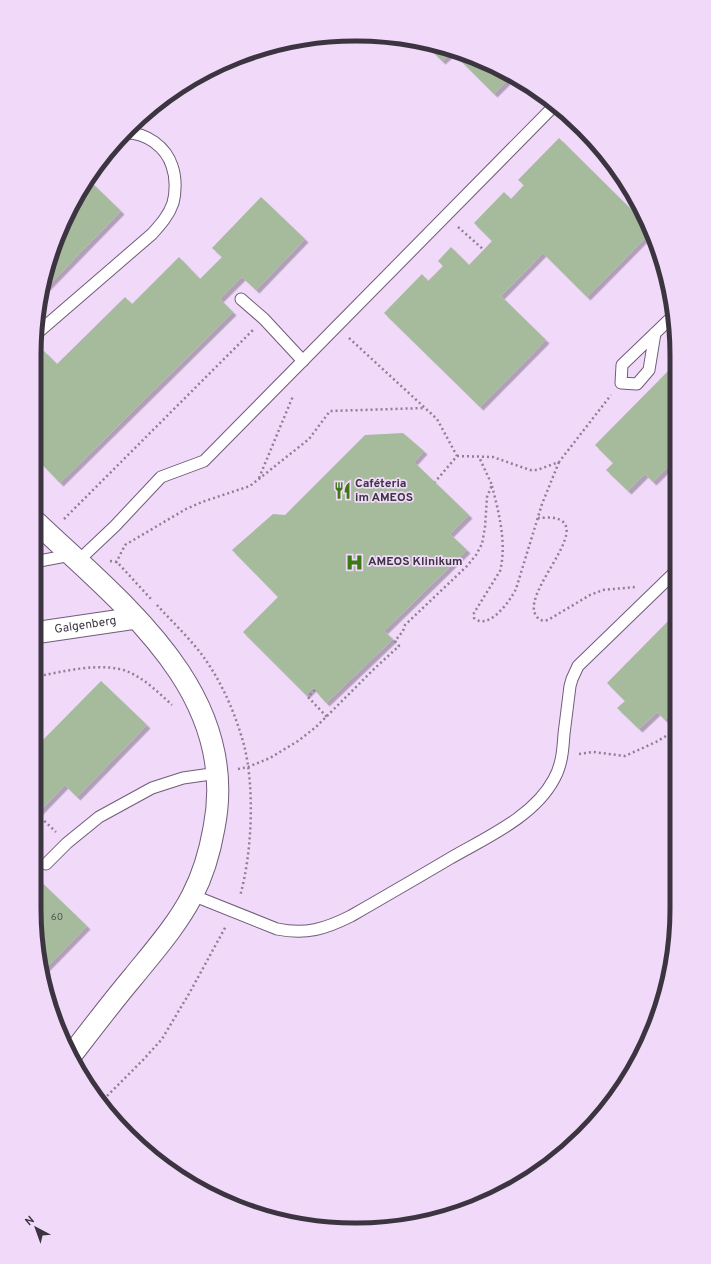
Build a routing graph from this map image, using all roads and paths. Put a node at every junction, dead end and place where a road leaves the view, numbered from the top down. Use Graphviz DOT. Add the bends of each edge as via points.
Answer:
graph roads {
  1 [pos="551,109"];
  2 [pos="134,132"];
  3 [pos="446,216"];
  4 [pos="484,250"];
  5 [pos="241,299"];
  6 [pos="264,319"];
  7 [pos="668,321"];
  8 [pos="337,326"];
  9 [pos="43,328"];
  10 [pos="655,333"];
  11 [pos="303,361"];
  12 [pos="621,383"];
  13 [pos="294,394"];
  14 [pos="425,408"];
  15 [pos="457,456"];
  16 [pos="479,457"];
  17 [pos="559,462"];
  18 [pos="259,478"];
  19 [pos="434,482"];
  20 [pos="492,485"];
  21 [pos="538,518"];
  22 [pos="41,527"];
  23 [pos="49,534"];
  24 [pos="74,558"];
  25 [pos="41,561"];
  26 [pos="670,577"];
  27 [pos="104,585"];
  28 [pos="661,585"];
  29 [pos="136,618"];
  30 [pos="41,632"];
  31 [pos="41,676"];
  32 [pos="315,690"];
  33 [pos="174,706"];
  34 [pos="327,717"];
  35 [pos="670,734"];
  36 [pos="562,755"];
  37 [pos="218,772"];
  38 [pos="41,818"];
  39 [pos="58,834"];
  40 [pos="46,864"];
  41 [pos="192,895"];
  42 [pos="75,1051"];
  1 -- 3 [label="lane"];
  2 -- 9 [label="lane" via="161,148 173,166 175,190 166,217 152,234"];
  3 -- 4 [label="path"];
  3 -- 8 [label="lane"];
  5 -- 6 [label="lane"];
  6 -- 11 [label="lane"];
  6 -- 23 [label="path"];
  7 -- 10 [label="lane"];
  8 -- 11 [label="lane"];
  8 -- 14 [label="path"];
  10 -- 12 [label="lane" via="622,365"];
  10 -- 12 [label="lane" via="649,370 637,384"];
  11 -- 24 [label="lane" via="204,461 161,477 115,526"];
  12 -- 17 [label="path"];
  13 -- 18 [label="path"];
  14 -- 15 [label="path" via="437,419"];
  14 -- 18 [label="path" via="330,411 309,439"];
  15 -- 16 [label="path"];
  15 -- 19 [label="path"];
  16 -- 17 [label="path" via="493,457 530,470"];
  16 -- 20 [label="path"];
  17 -- 21 [label="path"];
  18 -- 27 [label="path" via="250,486 186,509 125,545"];
  20 -- 21 [label="path" via="500,515 502,564 476,608 476,620 484,622 490,619 512,598"];
  20 -- 34 [label="path" via="487,497 482,544 476,555 405,625 395,641 399,646"];
  21 -- 28 [label="path" via="558,519 565,524 567,532 534,602 534,613 540,620 548,620 603,590"];
  22 -- 23 [label="street"];
  23 -- 24 [label="street"];
  24 -- 25 [label="lane"];
  24 -- 27 [label="street"];
  26 -- 28 [label="lane"];
  27 -- 29 [label="street"];
  28 -- 36 [label="lane" via="578,666 570,686"];
  29 -- 30 [label="street, Galgenberg"];
  29 -- 37 [label="street" via="186,681 197,701 210,734"];
  31 -- 33 [label="path" via="112,667 140,678"];
  32 -- 34 [label="path" via="308,697"];
  34 -- 37 [label="path" via="298,741 270,758 248,767"];
  35 -- 36 [label="path" via="625,756 593,752"];
  36 -- 41 [label="lane" via="550,785 520,817 336,923 305,932 284,931"];
  37 -- 40 [label="lane" via="183,778 152,788 99,817"];
  37 -- 41 [label="street" via="218,810 212,840"];
  38 -- 39 [label="path"];
  41 -- 42 [label="street" via="177,920"];
}
